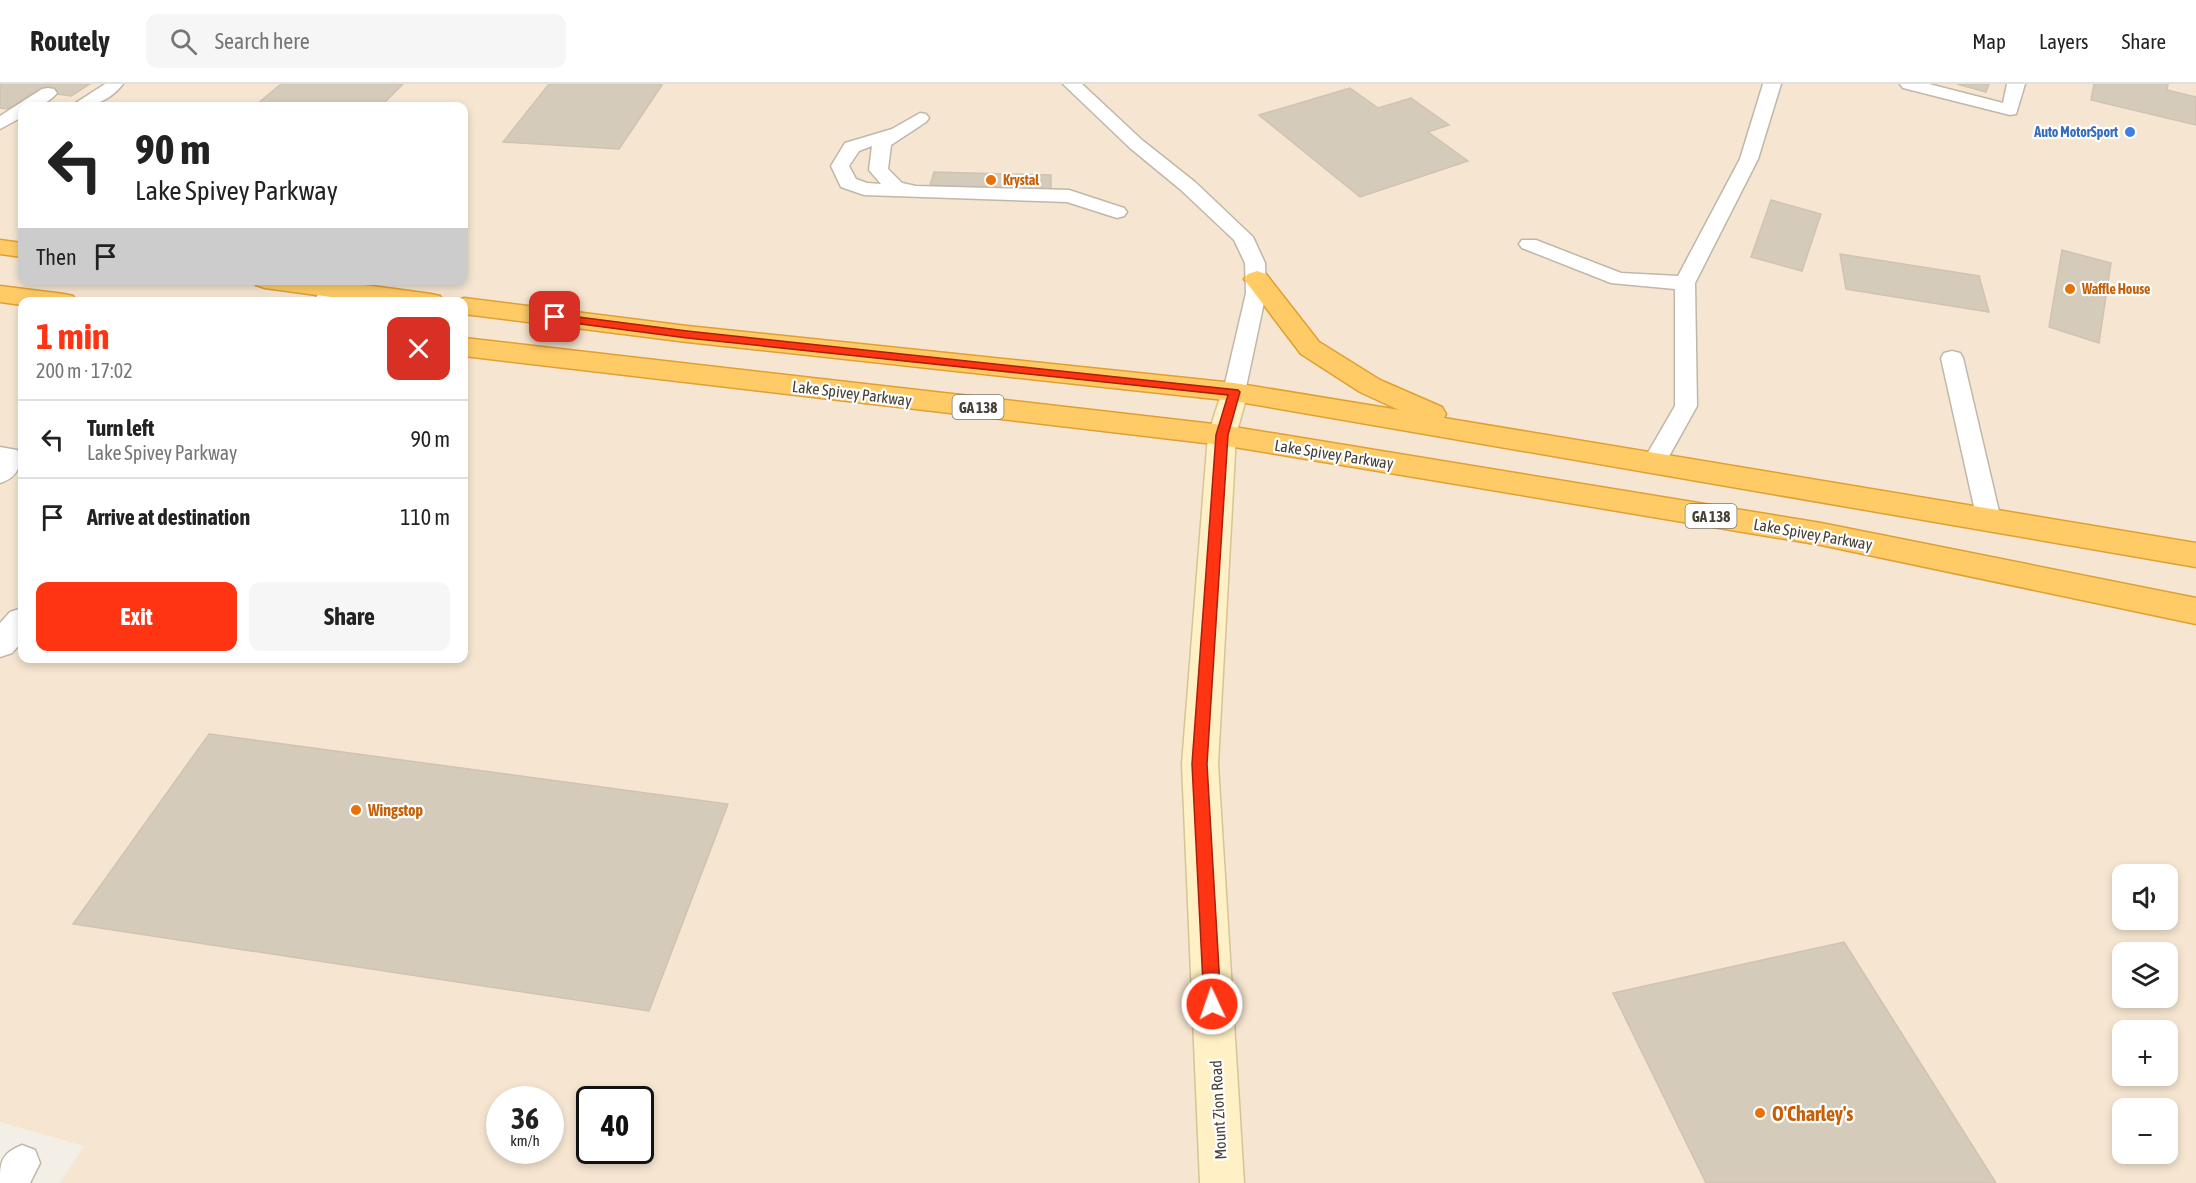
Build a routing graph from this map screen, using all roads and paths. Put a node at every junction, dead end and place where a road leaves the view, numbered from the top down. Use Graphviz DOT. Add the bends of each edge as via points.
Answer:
graph roads {
  1 [pos="114,84"];
  2 [pos="1072,84"];
  3 [pos="1772,84"];
  4 [pos="2016,84"];
  5 [pos="1918,85"];
  6 [pos="87,102"];
  7 [pos="920,118"];
  8 [pos="896,134"];
  9 [pos="909,190"];
  10 [pos="1117,212"];
  11 [pos="1529,244"];
  12 [pos="0,247"];
  13 [pos="18,249"];
  14 [pos="1257,279"];
  15 [pos="1685,283"];
  16 [pos="286,285"];
  17 [pos="0,294"];
  18 [pos="331,296"];
  19 [pos="24,297"];
  20 [pos="348,297"];
  21 [pos="468,307"];
  22 [pos="468,347"];
  23 [pos="1952,358"];
  24 [pos="1234,392"];
  25 [pos="1478,434"];
  26 [pos="1222,435"];
  27 [pos="0,455"];
  28 [pos="1654,463"];
  29 [pos="0,474"];
  30 [pos="1989,520"];
  31 [pos="2196,555"];
  32 [pos="2196,611"];
  33 [pos="18,625"];
  34 [pos="0,644"];
  35 [pos="1222,1183"];
  1 -- 6 [label="lane"];
  2 -- 14 [label="lane" via="1243,237 1255,263"];
  3 -- 15 [label="lane" via="1749,159"];
  4 -- 5 [label="lane" via="2010,110"];
  7 -- 8 [label="lane"];
  8 -- 9 [label="lane" via="882,143 878,170 895,187"];
  8 -- 9 [label="lane" via="852,147 840,166 848,183 864,189"];
  9 -- 10 [label="lane" via="1069,196"];
  11 -- 15 [label="lane" via="1618,279"];
  12 -- 13 [label="highway"];
  14 -- 24 [label="lane"];
  14 -- 25 [label="highway" via="1310,348 1370,386"];
  15 -- 28 [label="lane" via="1686,406"];
  16 -- 18 [label="highway"];
  17 -- 19 [label="highway"];
  18 -- 20 [label="highway"];
  21 -- 24 [label="highway" via="687,334"];
  22 -- 26 [label="highway, Lake Spivey Parkway / GA 138"];
  23 -- 30 [label="lane"];
  24 -- 25 [label="highway"];
  24 -- 26 [label="street, Mount Zion Road"];
  25 -- 28 [label="highway"];
  26 -- 32 [label="highway, Lake Spivey Parkway / GA 138" via="1821,534"];
  26 -- 35 [label="street, Mount Zion Road" via="1200,764"];
  27 -- 29 [label="lane" via="9,456 8,466"];
  28 -- 30 [label="highway"];
  30 -- 31 [label="highway"];
  33 -- 34 [label="street"];
}
